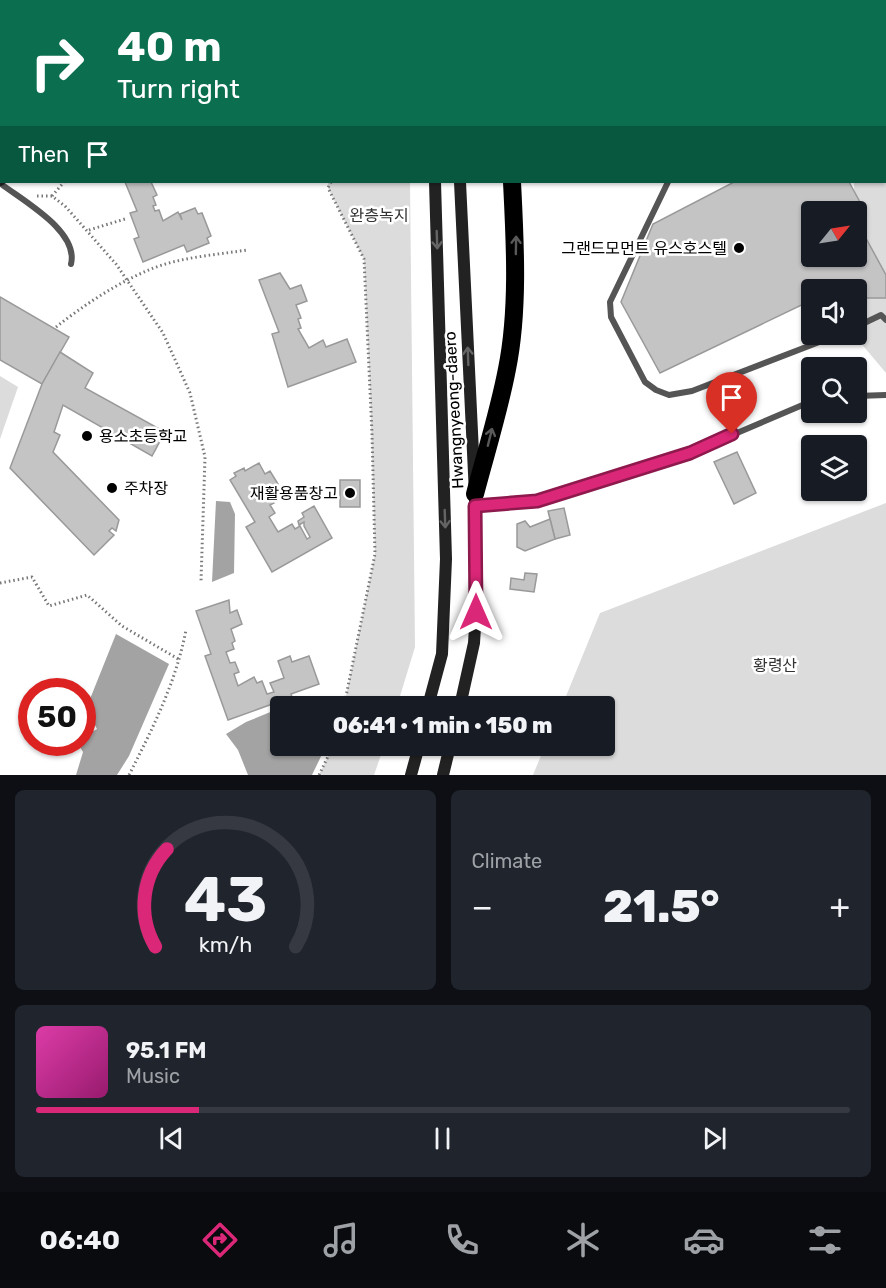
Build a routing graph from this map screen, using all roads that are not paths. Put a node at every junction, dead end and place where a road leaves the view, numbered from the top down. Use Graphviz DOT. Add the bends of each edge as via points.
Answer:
graph roads {
  1 [pos="3,183"];
  2 [pos="435,183"];
  3 [pos="460,183"];
  4 [pos="512,183"];
  5 [pos="668,183"];
  6 [pos="71,264"];
  7 [pos="886,320"];
  8 [pos="867,322"];
  9 [pos="811,345"];
  10 [pos="886,395"];
  11 [pos="867,396"];
  12 [pos="801,406"];
  13 [pos="475,500"];
  14 [pos="430,696"];
  15 [pos="462,696"];
  16 [pos="416,756"];
  17 [pos="448,756"];
  18 [pos="411,775"];
  19 [pos="443,775"];
  1 -- 6 [label="lane" via="61,231 71,248"];
  2 -- 14 [label="main road, Hwangnyeong-daero, one-way" via="446,559 441,654"];
  13 -- 3 [label="main road, Hwangnyeong-daero, one-way"];
  13 -- 4 [label="highway, one-way" via="507,368 515,270"];
  5 -- 9 [label="lane" via="610,302 610,317 645,382 669,395 692,391"];
  7 -- 8 [label="lane" via="881,315"];
  10 -- 11 [label="lane"];
  12 -- 13 [label="lane" via="690,453 537,501"];
  13 -- 15 [label="main road, Hwangnyeong-daero" via="474,643"];
  16 -- 18 [label="main road"];
  17 -- 19 [label="main road"];
}
